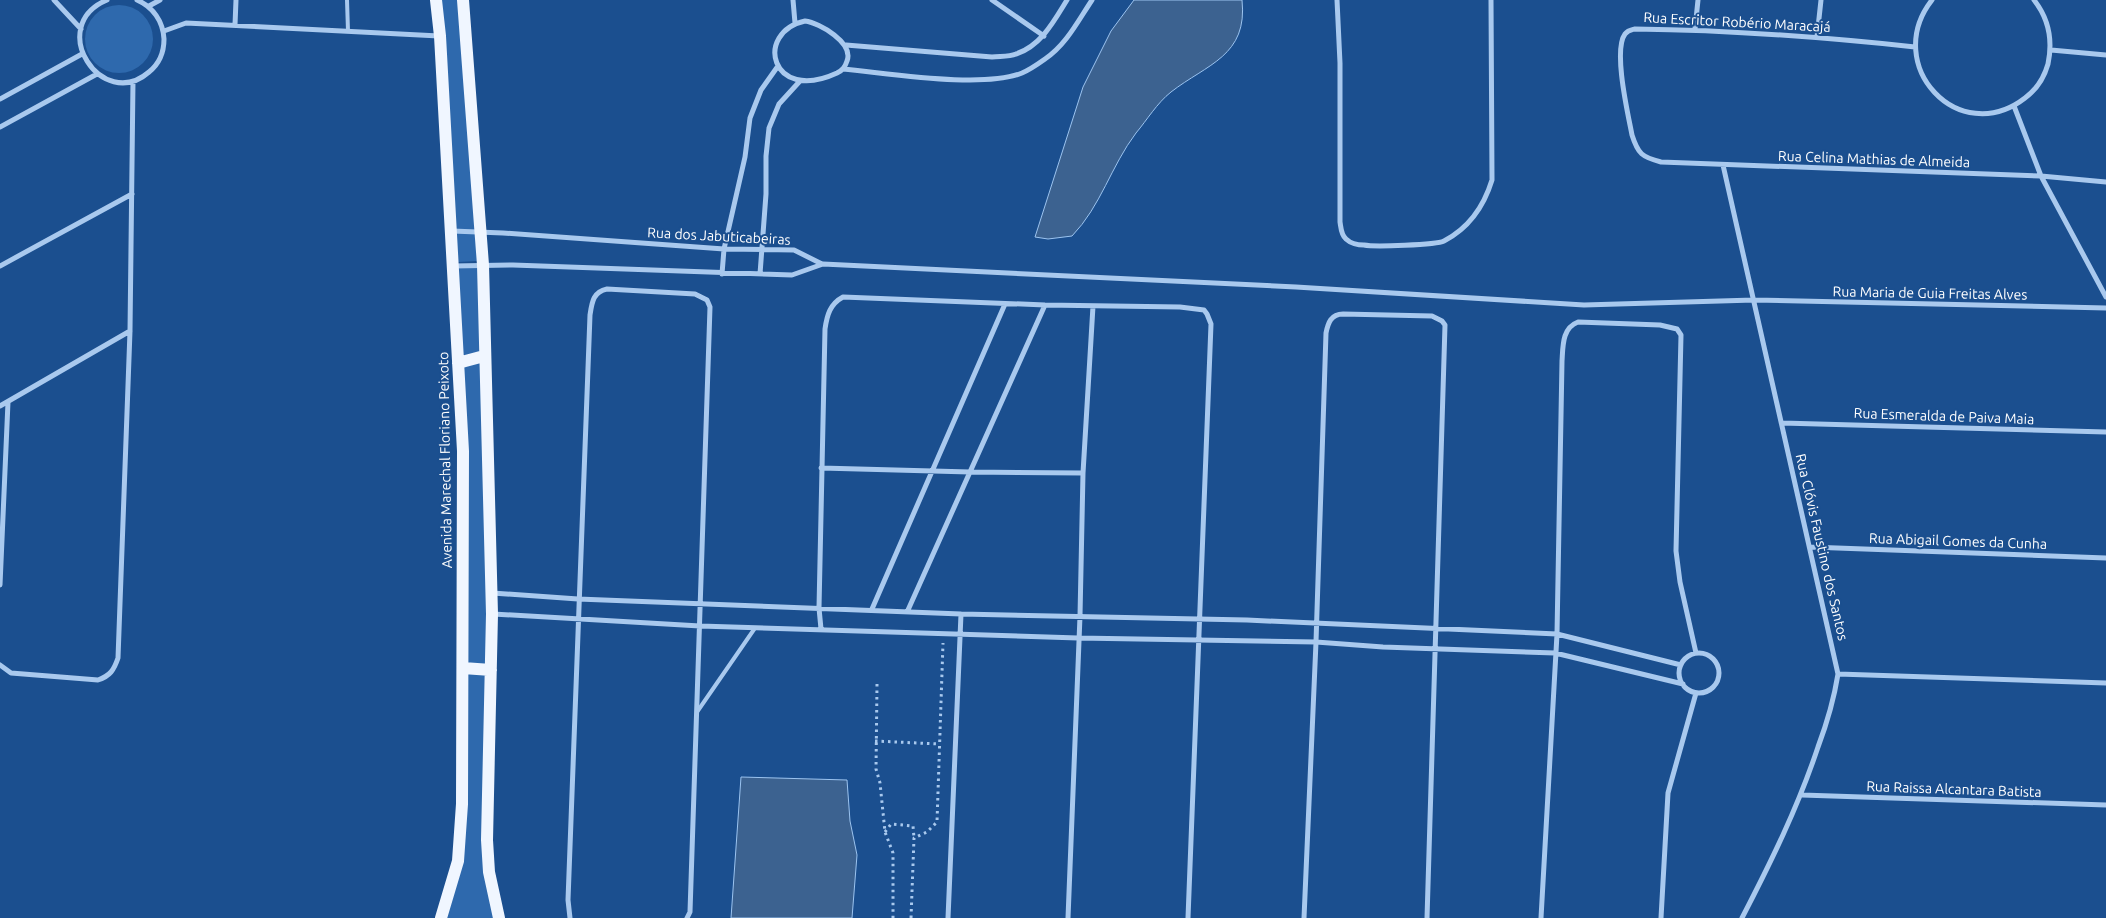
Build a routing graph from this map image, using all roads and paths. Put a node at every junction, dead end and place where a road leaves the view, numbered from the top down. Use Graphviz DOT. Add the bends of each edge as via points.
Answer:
graph roads {
  1 [pos="54,0"];
  2 [pos="105,0"];
  3 [pos="137,0"];
  4 [pos="160,0"];
  5 [pos="236,0"];
  6 [pos="347,0"];
  7 [pos="436,0"];
  8 [pos="463,0"];
  9 [pos="793,0"];
  10 [pos="992,0"];
  11 [pos="1068,0"];
  12 [pos="1092,0"];
  13 [pos="1337,0"];
  14 [pos="1491,0"];
  15 [pos="1698,0"];
  16 [pos="1821,0"];
  17 [pos="1932,0"];
  18 [pos="2034,0"];
  19 [pos="149,6"];
  20 [pos="795,23"];
  21 [pos="235,25"];
  22 [pos="81,29"];
  23 [pos="1695,29"];
  24 [pos="348,31"];
  25 [pos="164,32"];
  26 [pos="440,36"];
  27 [pos="1044,36"];
  28 [pos="1817,37"];
  29 [pos="846,45"];
  30 [pos="1914,47"];
  31 [pos="2051,50"];
  32 [pos="82,54"];
  33 [pos="2106,55"];
  34 [pos="778,66"];
  35 [pos="843,69"];
  36 [pos="97,74"];
  37 [pos="133,81"];
  38 [pos="800,81"];
  39 [pos="0,100"];
  40 [pos="2014,106"];
  41 [pos="0,127"];
  42 [pos="1641,155"];
  43 [pos="1723,165"];
  44 [pos="2041,176"];
  45 [pos="2106,182"];
  46 [pos="132,194"];
  47 [pos="451,231"];
  48 [pos="479,231"];
  49 [pos="762,248"];
  50 [pos="724,249"];
  51 [pos="823,264"];
  52 [pos="483,265"];
  53 [pos="0,266"];
  54 [pos="453,266"];
  55 [pos="722,274"];
  56 [pos="760,274"];
  57 [pos="2106,297"];
  58 [pos="1754,300"];
  59 [pos="1006,304"];
  60 [pos="1045,305"];
  61 [pos="1093,306"];
  62 [pos="2106,308"];
  63 [pos="130,331"];
  64 [pos="484,356"];
  65 [pos="458,363"];
  66 [pos="8,402"];
  67 [pos="0,406"];
  68 [pos="1782,423"];
  69 [pos="2106,432"];
  70 [pos="821,468"];
  71 [pos="933,471"];
  72 [pos="970,472"];
  73 [pos="1083,473"];
  74 [pos="1810,547"];
  75 [pos="2106,558"];
  76 [pos="0,586"];
  77 [pos="492,593"];
  78 [pos="578,599"];
  79 [pos="700,603"];
  80 [pos="819,608"];
  81 [pos="872,609"];
  82 [pos="908,610"];
  83 [pos="492,614"];
  84 [pos="961,614"];
  85 [pos="1080,616"];
  86 [pos="579,618"];
  87 [pos="1198,619"];
  88 [pos="1316,624"];
  89 [pos="700,626"];
  90 [pos="755,628"];
  91 [pos="821,629"];
  92 [pos="1436,630"];
  93 [pos="943,632"];
  94 [pos="960,633"];
  95 [pos="1557,634"];
  96 [pos="1078,638"];
  97 [pos="1197,639"];
  98 [pos="1316,642"];
  99 [pos="1435,649"];
  100 [pos="1555,653"];
  101 [pos="1696,653"];
  102 [pos="0,665"];
  103 [pos="1681,665"];
  104 [pos="462,668"];
  105 [pos="491,670"];
  106 [pos="1838,674"];
  107 [pos="2106,683"];
  108 [pos="877,684"];
  109 [pos="1683,684"];
  110 [pos="1696,693"];
  111 [pos="697,712"];
  112 [pos="875,741"];
  113 [pos="939,744"];
  114 [pos="1802,795"];
  115 [pos="2106,805"];
  116 [pos="885,832"];
  117 [pos="914,838"];
  118 [pos="441,918"];
  119 [pos="499,918"];
  120 [pos="570,918"];
  121 [pos="687,918"];
  122 [pos="893,918"];
  123 [pos="911,918"];
  124 [pos="948,918"];
  125 [pos="1068,918"];
  126 [pos="1188,918"];
  127 [pos="1304,918"];
  128 [pos="1427,918"];
  129 [pos="1541,918"];
  130 [pos="1661,918"];
  131 [pos="1742,918"];
  1 -- 22 [label="street"];
  2 -- 22 [label="street" via="86,17"];
  3 -- 19 [label="street"];
  4 -- 19 [label="street"];
  5 -- 21 [label="street"];
  6 -- 24 [label="lane"];
  7 -- 26 [label="main road, Avenida Marechal Floriano Peixoto"];
  8 -- 48 [label="main road"];
  9 -- 20 [label="street"];
  10 -- 27 [label="street"];
  11 -- 27 [label="street"];
  12 -- 35 [label="street" via="1066,39 1046,58 1021,73 996,79 958,80"];
  13 -- 14 [label="street" via="1340,222 1346,239 1365,246 1441,242 1458,233 1476,215 1487,197 1492,180"];
  15 -- 23 [label="street"];
  16 -- 28 [label="street"];
  17 -- 30 [label="street" via="1917,28"];
  18 -- 31 [label="street" via="2050,29"];
  19 -- 25 [label="street"];
  20 -- 29 [label="street" via="814,22"];
  20 -- 34 [label="street" via="785,29 780,38 776,49"];
  21 -- 24 [label="street"];
  21 -- 25 [label="street" via="186,23"];
  22 -- 32 [label="street"];
  23 -- 28 [label="street, Rua Escritor Robério Maracajá"];
  23 -- 42 [label="street, Rua Escritor Robério Maracajá" via="1636,29 1624,36 1620,53 1622,78 1632,135"];
  24 -- 26 [label="street"];
  25 -- 37 [label="street" via="161,56 145,76"];
  26 -- 47 [label="main road, Avenida Marechal Floriano Peixoto"];
  27 -- 29 [label="street" via="1015,55 992,57"];
  28 -- 30 [label="street, Rua Escritor Robério Maracajá"];
  29 -- 35 [label="street" via="848,58"];
  30 -- 40 [label="street" via="1919,70 1930,90 1948,105 1970,113 1992,113"];
  31 -- 33 [label="street"];
  31 -- 40 [label="street" via="2046,73 2033,92"];
  32 -- 36 [label="street"];
  32 -- 39 [label="street"];
  34 -- 38 [label="street" via="783,74"];
  34 -- 50 [label="street" via="761,90 750,118"];
  35 -- 38 [label="street"];
  36 -- 37 [label="street" via="108,80"];
  36 -- 41 [label="street"];
  37 -- 46 [label="street"];
  38 -- 49 [label="street" via="779,104 769,128"];
  40 -- 44 [label="street"];
  42 -- 43 [label="street, Rua Celina Mathias de Almeida" via="1661,162"];
  43 -- 44 [label="street, Rua Celina Mathias de Almeida"];
  43 -- 58 [label="street, Rua Clóvis Faustino dos Santos"];
  44 -- 45 [label="street, Rua Celina Mathias de Almeida"];
  44 -- 57 [label="street"];
  46 -- 53 [label="street"];
  46 -- 63 [label="street"];
  47 -- 48 [label="street, Rua dos Jabuticabeiras"];
  47 -- 54 [label="main road, Avenida Marechal Floriano Peixoto"];
  48 -- 50 [label="street, Rua dos Jabuticabeiras"];
  48 -- 52 [label="main road"];
  49 -- 50 [label="street, Rua dos Jabuticabeiras"];
  49 -- 51 [label="street, Rua dos Jabuticabeiras" via="794,250"];
  49 -- 56 [label="street"];
  50 -- 55 [label="street"];
  51 -- 56 [label="street" via="792,275"];
  51 -- 58 [label="street, Rua Maria de Guia Freitas Alves" via="1296,287 1533,303 1615,305"];
  52 -- 54 [label="street"];
  52 -- 55 [label="street"];
  52 -- 64 [label="main road"];
  54 -- 65 [label="main road, Avenida Marechal Floriano Peixoto"];
  55 -- 56 [label="street"];
  58 -- 62 [label="street, Rua Maria de Guia Freitas Alves"];
  58 -- 68 [label="street, Rua Clóvis Faustino dos Santos"];
  59 -- 60 [label="street"];
  59 -- 70 [label="street" via="843,297 835,302 826,317"];
  59 -- 71 [label="street"];
  60 -- 61 [label="street"];
  60 -- 72 [label="street"];
  61 -- 73 [label="street"];
  61 -- 87 [label="street" via="1180,307 1204,310 1208,314 1211,324"];
  63 -- 66 [label="street"];
  63 -- 102 [label="street" via="118,658 115,666 106,677 98,680 11,674"];
  64 -- 65 [label="main road"];
  64 -- 77 [label="main road"];
  65 -- 104 [label="main road, Avenida Marechal Floriano Peixoto" via="463,451"];
  66 -- 67 [label="street"];
  66 -- 76 [label="street"];
  68 -- 69 [label="street, Rua Esmeralda de Paiva Maia"];
  68 -- 74 [label="street, Rua Clóvis Faustino dos Santos"];
  70 -- 71 [label="street"];
  70 -- 80 [label="street"];
  71 -- 72 [label="street"];
  71 -- 81 [label="street"];
  72 -- 73 [label="street"];
  72 -- 82 [label="street"];
  73 -- 85 [label="street"];
  74 -- 75 [label="street, Rua Abigail Gomes da Cunha"];
  74 -- 106 [label="street, Rua Clóvis Faustino dos Santos"];
  77 -- 78 [label="street"];
  77 -- 83 [label="main road"];
  78 -- 79 [label="street"];
  78 -- 79 [label="street" via="590,315 595,295 607,289 695,294 707,300 710,307"];
  78 -- 86 [label="street"];
  79 -- 80 [label="street"];
  79 -- 89 [label="street"];
  80 -- 81 [label="street"];
  80 -- 91 [label="street"];
  81 -- 82 [label="street"];
  82 -- 84 [label="street"];
  83 -- 86 [label="street"];
  83 -- 105 [label="main road"];
  84 -- 85 [label="street"];
  84 -- 94 [label="street"];
  85 -- 87 [label="street"];
  85 -- 96 [label="street"];
  86 -- 89 [label="street"];
  86 -- 120 [label="street" via="568,900"];
  87 -- 88 [label="street"];
  87 -- 97 [label="street"];
  88 -- 92 [label="street"];
  88 -- 92 [label="street" via="1328,323 1337,314 1432,316 1442,321 1446,332"];
  88 -- 98 [label="street"];
  89 -- 90 [label="street"];
  89 -- 111 [label="street"];
  90 -- 91 [label="street"];
  90 -- 111 [label="lane"];
  91 -- 93 [label="street"];
  92 -- 95 [label="street"];
  92 -- 99 [label="street"];
  93 -- 94 [label="street"];
  93 -- 113 [label="path"];
  94 -- 96 [label="street"];
  94 -- 124 [label="street"];
  95 -- 100 [label="street"];
  95 -- 101 [label="street" via="1562,361 1566,331 1571,324 1578,322 1660,325 1677,329 1681,335 1676,551"];
  95 -- 103 [label="street"];
  96 -- 97 [label="street"];
  96 -- 125 [label="street"];
  97 -- 98 [label="street"];
  97 -- 126 [label="street"];
  98 -- 99 [label="street"];
  98 -- 127 [label="street"];
  99 -- 100 [label="street"];
  99 -- 128 [label="street"];
  100 -- 109 [label="street"];
  100 -- 129 [label="street"];
  101 -- 103 [label="street" via="1689,655"];
  101 -- 110 [label="street" via="1708,654 1718,663 1719,669 1714,687"];
  103 -- 109 [label="street" via="1679,672"];
  104 -- 105 [label="main road"];
  104 -- 118 [label="main road, Avenida Marechal Floriano Peixoto" via="462,804 458,861"];
  105 -- 119 [label="main road" via="487,840 489,872"];
  106 -- 107 [label="street"];
  106 -- 114 [label="street" via="1835,697"];
  108 -- 112 [label="path"];
  109 -- 110 [label="street"];
  110 -- 130 [label="street" via="1668,793"];
  111 -- 121 [label="street" via="690,912"];
  112 -- 113 [label="path"];
  112 -- 116 [label="path"];
  113 -- 117 [label="path" via="937,822"];
  114 -- 115 [label="street, Rua Raissa Alcantara Batista"];
  114 -- 131 [label="street"];
  116 -- 117 [label="path" via="891,824 913,826"];
  116 -- 122 [label="path" via="893,853"];
  117 -- 123 [label="path"];
}
